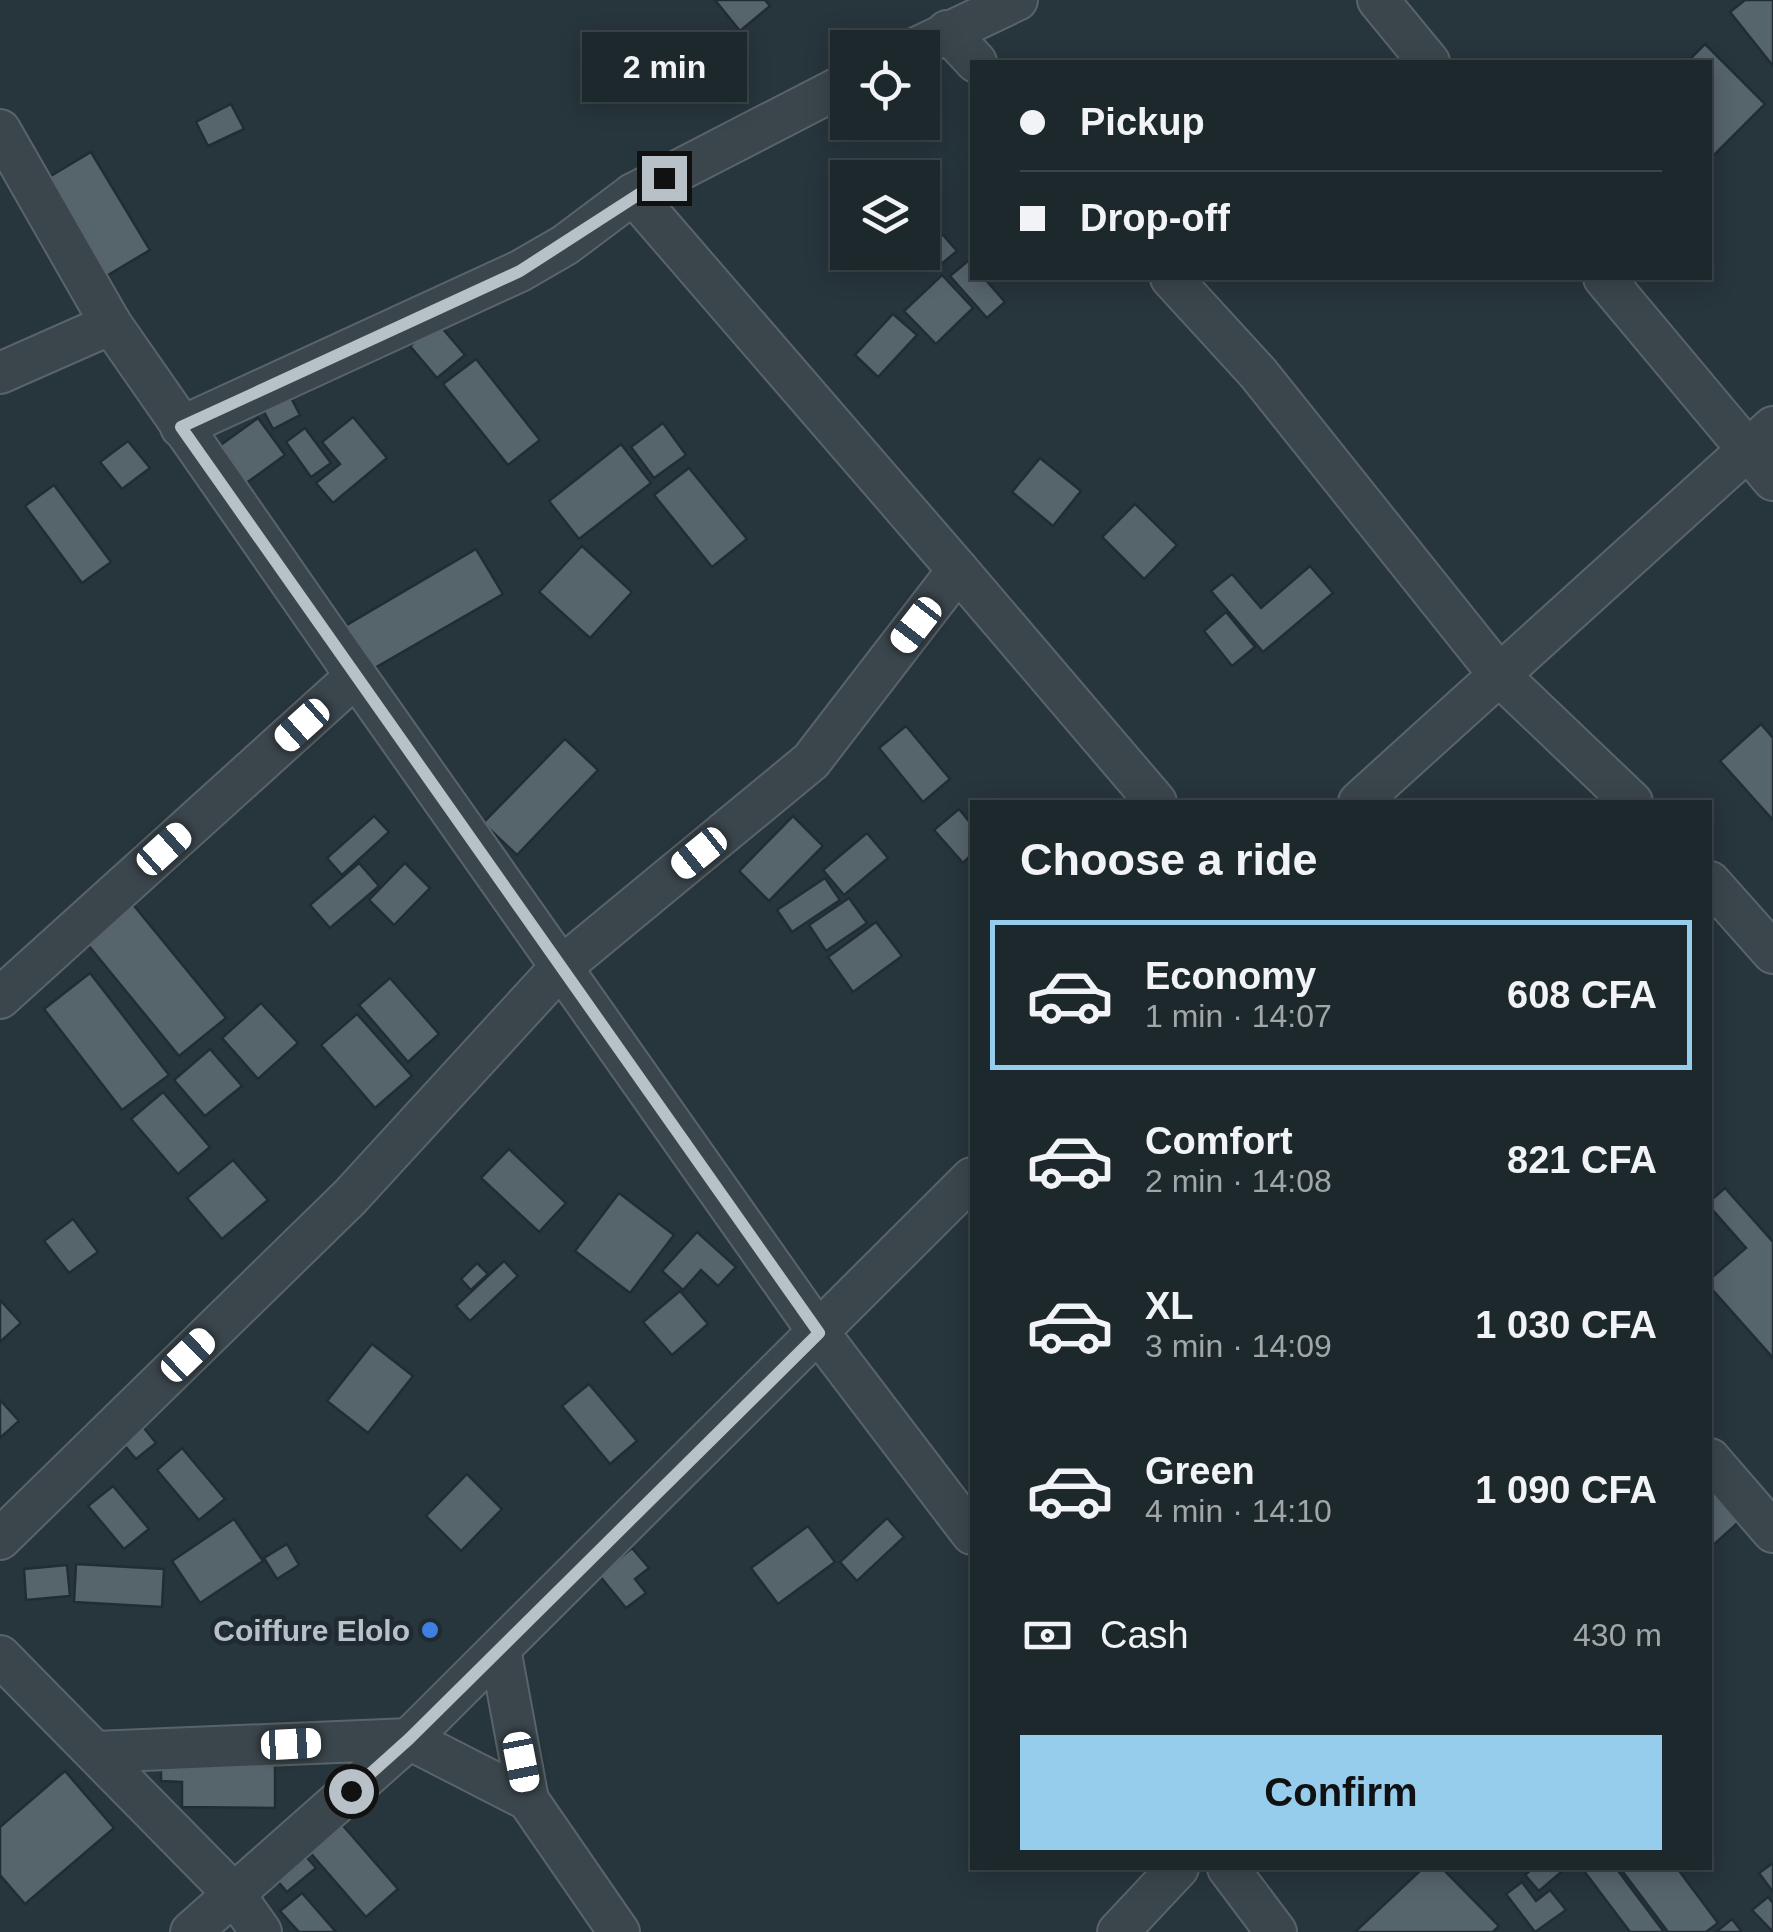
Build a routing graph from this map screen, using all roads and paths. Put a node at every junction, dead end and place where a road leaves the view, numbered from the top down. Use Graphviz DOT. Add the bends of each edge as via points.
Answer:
graph roads {
  1 [pos="1016,0"];
  2 [pos="1378,0"];
  3 [pos="940,35"];
  4 [pos="940,43"];
  5 [pos="972,60"];
  6 [pos="1427,60"];
  7 [pos="830,92"];
  8 [pos="0,130"];
  9 [pos="633,194"];
  10 [pos="1173,280"];
  11 [pos="1606,280"];
  12 [pos="111,324"];
  13 [pos="0,373"];
  14 [pos="181,427"];
  15 [pos="1759,438"];
  16 [pos="1773,480"];
  17 [pos="958,570"];
  18 [pos="356,676"];
  19 [pos="1501,677"];
  20 [pos="1154,800"];
  21 [pos="1361,800"];
  22 [pos="1630,800"];
  23 [pos="1712,884"];
  24 [pos="1773,952"];
  25 [pos="559,969"];
  26 [pos="0,998"];
  27 [pos="970,1180"];
  28 [pos="819,1333"];
  29 [pos="1712,1461"];
  30 [pos="1768,1516"];
  31 [pos="970,1531"];
  32 [pos="0,1540"];
  33 [pos="500,1649"];
  34 [pos="0,1656"];
  35 [pos="409,1739"];
  36 [pos="96,1752"];
  37 [pos="528,1800"];
  38 [pos="1176,1870"];
  39 [pos="1230,1870"];
  40 [pos="235,1894"];
  41 [pos="191,1932"];
  42 [pos="262,1932"];
  43 [pos="619,1932"];
  44 [pos="1118,1932"];
  45 [pos="1276,1932"];
  1 -- 3 [label="street"];
  2 -- 6 [label="street"];
  4 -- 5 [label="street"];
  7 -- 9 [label="street"];
  8 -- 12 [label="street"];
  9 -- 14 [label="street" via="520,271"];
  9 -- 17 [label="street"];
  10 -- 19 [label="street" via="1258,373"];
  11 -- 15 [label="street"];
  12 -- 13 [label="street"];
  12 -- 14 [label="street"];
  14 -- 18 [label="street"];
  15 -- 16 [label="street"];
  15 -- 19 [label="street"];
  17 -- 20 [label="street"];
  17 -- 25 [label="street" via="810,761"];
  18 -- 25 [label="street"];
  18 -- 26 [label="street"];
  19 -- 21 [label="street"];
  19 -- 22 [label="street"];
  23 -- 24 [label="street"];
  25 -- 28 [label="street"];
  25 -- 32 [label="street" via="350,1197"];
  27 -- 28 [label="street"];
  28 -- 31 [label="street"];
  28 -- 33 [label="street"];
  29 -- 30 [label="street"];
  33 -- 35 [label="street"];
  33 -- 37 [label="street"];
  34 -- 36 [label="street"];
  35 -- 36 [label="street"];
  35 -- 37 [label="street"];
  35 -- 40 [label="street"];
  36 -- 40 [label="street"];
  37 -- 43 [label="street"];
  38 -- 44 [label="street"];
  39 -- 45 [label="street"];
  40 -- 41 [label="street"];
  40 -- 42 [label="street"];
}
